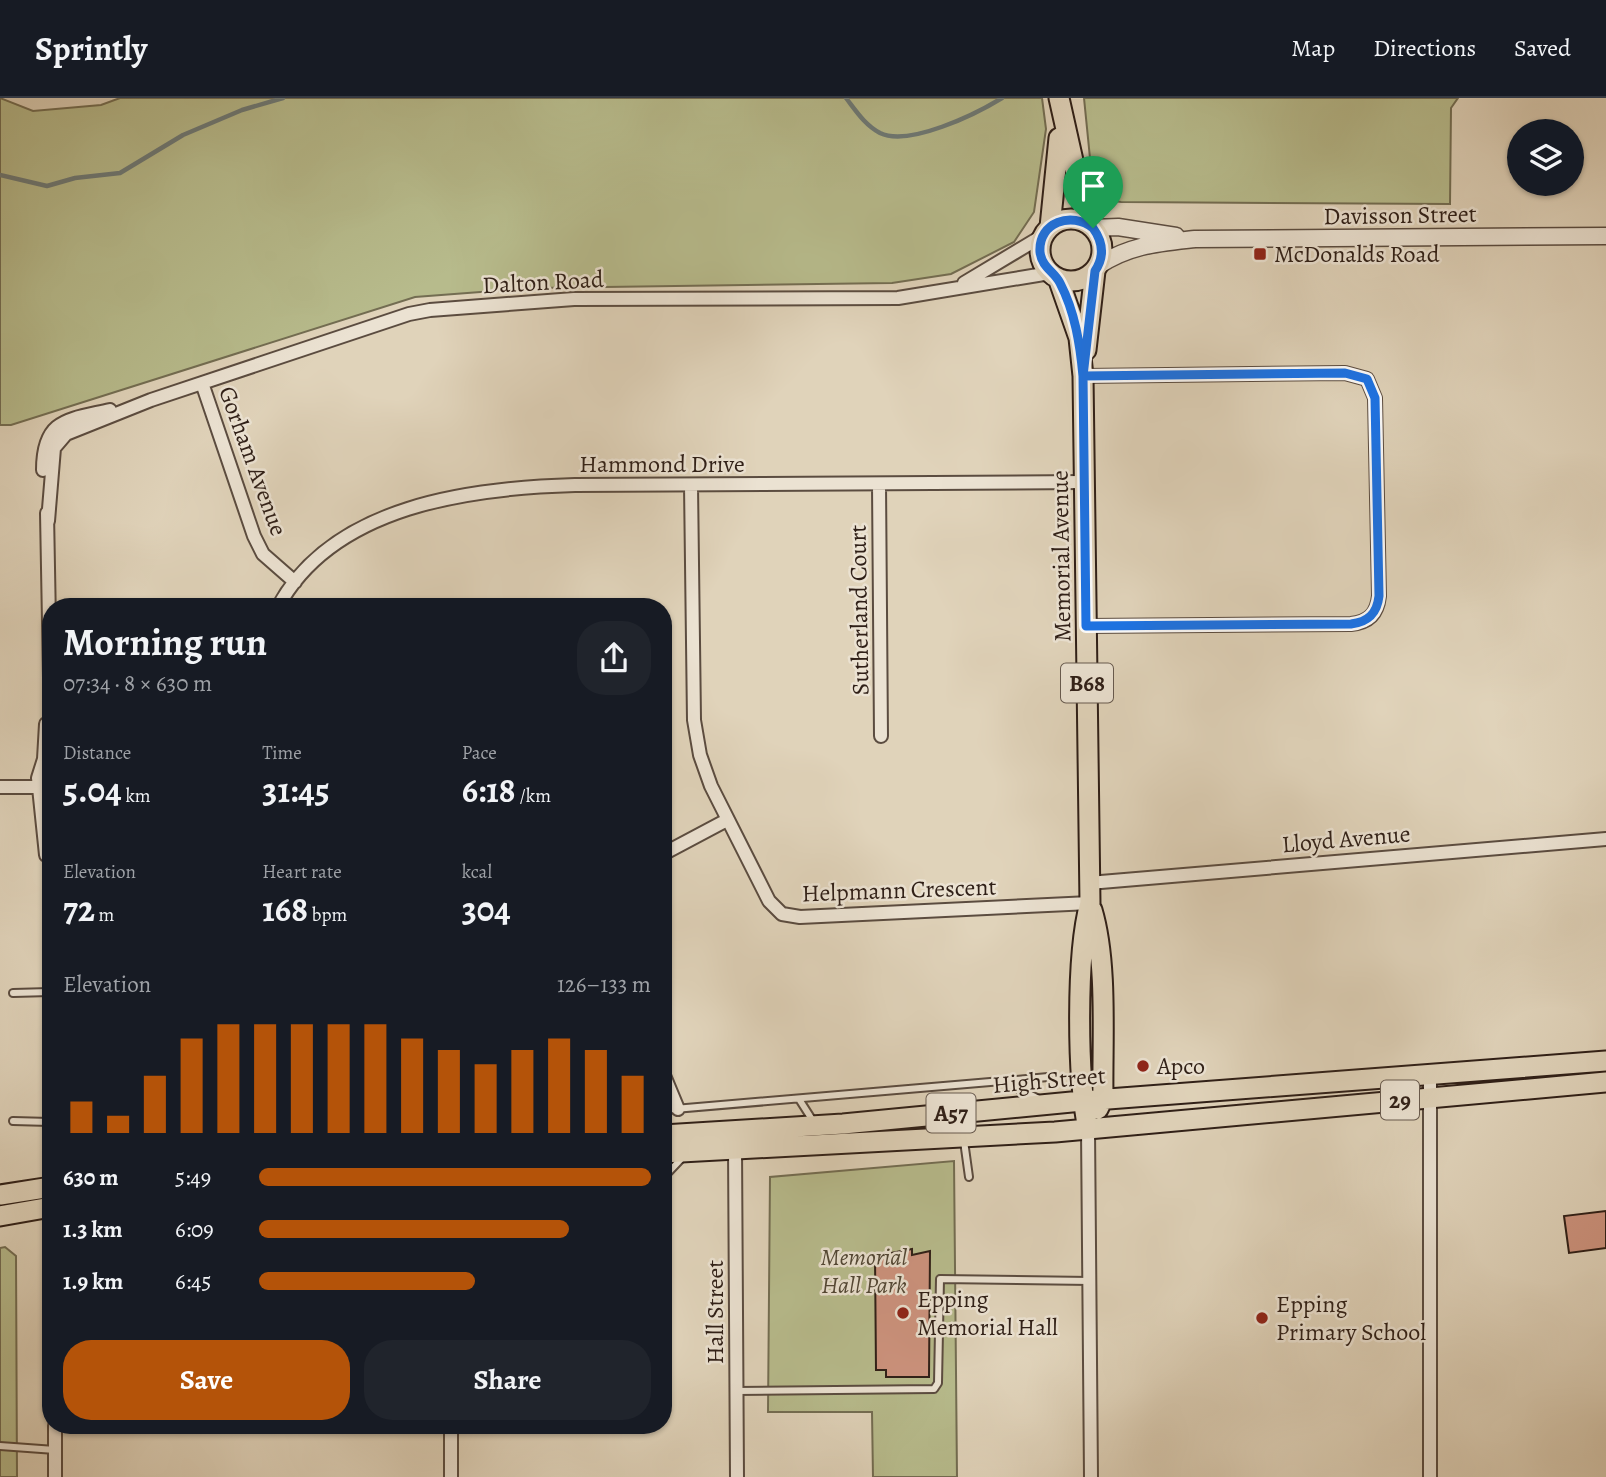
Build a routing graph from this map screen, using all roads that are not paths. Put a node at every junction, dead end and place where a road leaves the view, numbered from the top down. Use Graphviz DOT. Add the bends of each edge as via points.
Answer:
graph roads {
  1 [pos="1059,100"];
  2 [pos="1090,226"];
  3 [pos="1047,231"];
  4 [pos="1606,236"];
  5 [pos="1195,239"];
  6 [pos="1096,268"];
  7 [pos="1054,276"];
  8 [pos="952,290"];
  9 [pos="1083,376"];
  10 [pos="202,383"];
  11 [pos="1085,482"];
  12 [pos="879,484"];
  13 [pos="691,485"];
  14 [pos="295,582"];
  15 [pos="48,598"];
  16 [pos="284,598"];
  17 [pos="1086,626"];
  18 [pos="881,736"];
  19 [pos="0,779"];
  20 [pos="42,783"];
  21 [pos="42,783"];
  22 [pos="0,787"];
  23 [pos="727,820"];
  24 [pos="1606,839"];
  25 [pos="672,849"];
  26 [pos="1090,893"];
  27 [pos="42,992"];
  28 [pos="13,993"];
  29 [pos="1606,1061"];
  30 [pos="1430,1076"];
  31 [pos="1048,1077"];
  32 [pos="1002,1081"];
  33 [pos="1606,1082"];
  34 [pos="672,1095"];
  35 [pos="1430,1097"];
  36 [pos="799,1099"];
  37 [pos="1103,1100"];
  38 [pos="1082,1101"];
  39 [pos="1046,1105"];
  40 [pos="672,1109"];
  41 [pos="678,1109"];
  42 [pos="13,1121"];
  43 [pos="42,1122"];
  44 [pos="816,1126"];
  45 [pos="1088,1129"];
  46 [pos="672,1134"];
  47 [pos="964,1138"];
  48 [pos="735,1147"];
  49 [pos="688,1151"];
  50 [pos="672,1152"];
  51 [pos="672,1168"];
  52 [pos="969,1177"];
  53 [pos="42,1188"];
  54 [pos="0,1195"];
  55 [pos="42,1209"];
  56 [pos="0,1216"];
  57 [pos="1091,1281"];
  58 [pos="736,1391"];
  59 [pos="55,1434"];
  60 [pos="451,1434"];
  61 [pos="0,1446"];
  62 [pos="55,1450"];
  63 [pos="55,1477"];
  64 [pos="451,1477"];
  65 [pos="737,1477"];
  66 [pos="1091,1477"];
  67 [pos="1430,1477"];
  1 -- 2 [label="main road"];
  1 -- 3 [label="main road" via="1058,164"];
  2 -- 3 [label="main road" via="1068,219"];
  2 -- 5 [label="street, Davisson Street"];
  2 -- 6 [label="main road" via="1102,246"];
  3 -- 7 [label="main road" via="1040,255"];
  3 -- 8 [label="street, Dalton Road"];
  4 -- 5 [label="street, Davisson Street"];
  5 -- 6 [label="street, Davisson Street" via="1141,245"];
  6 -- 7 [label="main road" via="1078,281"];
  6 -- 9 [label="main road, Memorial Avenue / B68"];
  7 -- 8 [label="street, Dalton Road"];
  7 -- 9 [label="main road, Memorial Avenue / B68" via="1079,338"];
  8 -- 10 [label="street, Dalton Road" via="898,298 574,299 430,310"];
  9 -- 11 [label="main road, Memorial Avenue / B68"];
  9 -- 17 [label="street" via="1345,373 1367,379 1375,398 1379,596 1372,617 1351,624"];
  10 -- 14 [label="street, Gorham Avenue" via="254,536 263,554"];
  10 -- 15 [label="street, Dalton Road" via="56,425 47,457"];
  11 -- 12 [label="street, Hammond Drive"];
  11 -- 17 [label="main road, Memorial Avenue / B68"];
  12 -- 13 [label="street, Hammond Drive"];
  12 -- 18 [label="street, Sutherland Court"];
  13 -- 14 [label="street, Hammond Drive" via="535,486 453,498 372,523 327,552"];
  13 -- 23 [label="street, Helpmann Crescent" via="694,720 700,755"];
  14 -- 16 [label="street, Hammond Drive"];
  17 -- 26 [label="main road, Memorial Avenue / B68"];
  19 -- 20 [label="street"];
  21 -- 22 [label="street"];
  23 -- 25 [label="street"];
  23 -- 26 [label="street, Helpmann Crescent" via="769,901 782,914 800,917"];
  24 -- 26 [label="street, Lloyd Avenue"];
  26 -- 37 [label="main road, Memorial Avenue / B68" via="1101,983"];
  26 -- 38 [label="main road, Memorial Avenue / B68" via="1082,972"];
  27 -- 28 [label="lane"];
  29 -- 30 [label="main road, High Street / 29"];
  30 -- 35 [label="street"];
  30 -- 37 [label="main road, High Street / 29"];
  31 -- 32 [label="lane"];
  32 -- 36 [label="lane"];
  32 -- 39 [label="lane"];
  33 -- 35 [label="main road, 29"];
  34 -- 41 [label="street"];
  35 -- 45 [label="main road, 29"];
  35 -- 67 [label="street"];
  36 -- 41 [label="lane"];
  36 -- 44 [label="lane"];
  37 -- 38 [label="main road, High Street"];
  37 -- 45 [label="main road, Memorial Avenue / B68"];
  38 -- 39 [label="main road, High Street / A57"];
  38 -- 45 [label="main road, Memorial Avenue / B68"];
  39 -- 44 [label="main road, High Street / A57"];
  40 -- 41 [label="lane"];
  42 -- 43 [label="lane"];
  44 -- 46 [label="main road, High Street"];
  45 -- 47 [label="main road, A57"];
  45 -- 57 [label="street, Memorial Avenue"];
  47 -- 48 [label="main road, A57"];
  47 -- 52 [label="lane"];
  48 -- 49 [label="main road, A57"];
  48 -- 58 [label="street, Hall Street"];
  49 -- 50 [label="main road, A57"];
  49 -- 51 [label="lane"];
  53 -- 54 [label="main road"];
  55 -- 56 [label="main road"];
  57 -- 58 [label="lane" via="940,1279 938,1383 934,1389"];
  57 -- 66 [label="street, Memorial Avenue"];
  58 -- 65 [label="street, Hall Street"];
  59 -- 62 [label="street"];
  60 -- 64 [label="street"];
  61 -- 62 [label="lane"];
  62 -- 63 [label="street"];
}
